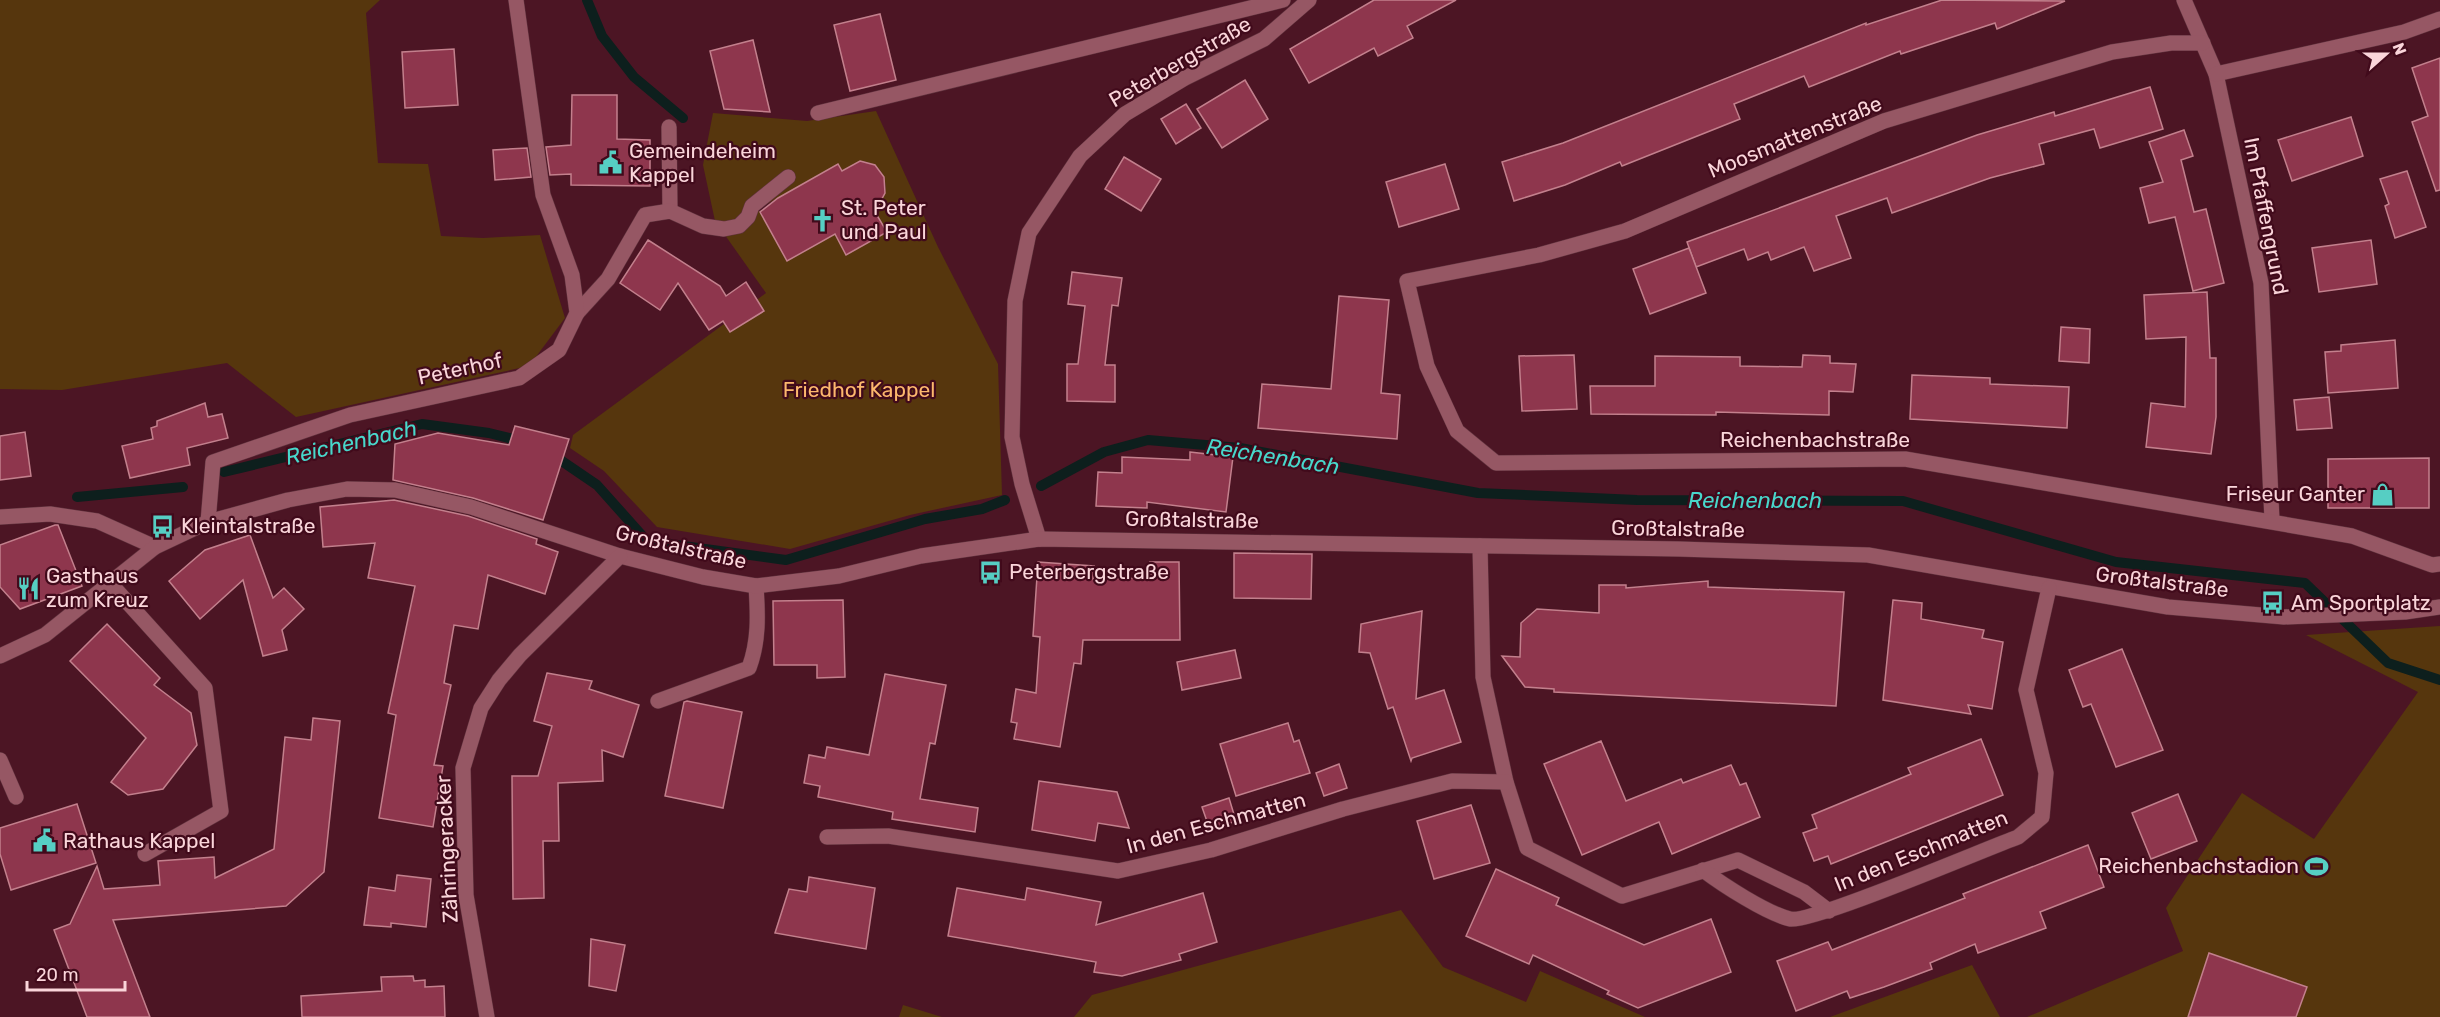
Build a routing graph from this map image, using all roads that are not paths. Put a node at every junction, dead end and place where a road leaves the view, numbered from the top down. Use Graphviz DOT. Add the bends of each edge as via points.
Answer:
graph roads {
  1 [pos="516,0"];
  2 [pos="1283,0"];
  3 [pos="1309,0"];
  4 [pos="2184,0"];
  5 [pos="2440,19"];
  6 [pos="2203,43"];
  7 [pos="2216,74"];
  8 [pos="818,113"];
  9 [pos="669,126"];
  10 [pos="788,177"];
  11 [pos="670,212"];
  12 [pos="1407,281"];
  13 [pos="577,313"];
  14 [pos="0,517"];
  15 [pos="2272,520"];
  16 [pos="208,522"];
  17 [pos="1040,539"];
  18 [pos="1480,546"];
  19 [pos="156,547"];
  20 [pos="620,556"];
  21 [pos="2440,564"];
  22 [pos="110,584"];
  23 [pos="756,586"];
  24 [pos="2049,588"];
  25 [pos="2440,607"];
  26 [pos="0,656"];
  27 [pos="658,701"];
  28 [pos="0,760"];
  29 [pos="1506,782"];
  30 [pos="16,797"];
  31 [pos="828,837"];
  32 [pos="145,854"];
  33 [pos="1703,870"];
  34 [pos="1829,911"];
  35 [pos="487,1017"];
  1 -- 13 [label="street" via="543,195 572,274"];
  2 -- 8 [label="street, Peterbergstraße"];
  3 -- 17 [label="street, Peterbergstraße" via="1264,39 1185,78 1125,114 1080,156 1029,232 1015,302 1012,437"];
  4 -- 6 [label="street, Im Pfaffengrund"];
  5 -- 7 [label="street" via="2404,32"];
  6 -- 7 [label="street, Im Pfaffengrund"];
  6 -- 12 [label="street, Moosmattenstraße" via="2171,43 2112,52 1884,121 1625,231 1539,255"];
  7 -- 15 [label="street, Im Pfaffengrund" via="2261,283"];
  9 -- 11 [label="street"];
  10 -- 11 [label="street" via="752,206 739,226 703,226"];
  11 -- 13 [label="street" via="645,215 609,279"];
  12 -- 15 [label="street, Reichenbachstraße" via="1427,366 1457,431 1496,463 1905,459"];
  13 -- 16 [label="street, Peterhof" via="560,350 519,378 350,415 213,462"];
  14 -- 19 [label="street" via="50,514 97,521"];
  15 -- 21 [label="street, Reichenbachstraße" via="2352,536 2432,565"];
  16 -- 19 [label="street, Großtalstraße"];
  16 -- 20 [label="street, Großtalstraße" via="347,489 395,490 471,507"];
  17 -- 18 [label="street, Großtalstraße"];
  17 -- 23 [label="street, Großtalstraße" via="921,556 839,576"];
  18 -- 24 [label="street, Großtalstraße" via="1868,555"];
  18 -- 29 [label="street, In den Eschmatten" via="1483,676"];
  19 -- 22 [label="street, Großtalstraße"];
  20 -- 23 [label="street, Großtalstraße"];
  20 -- 35 [label="street, Zähringeracker" via="499,680 481,708 463,768 466,895"];
  22 -- 26 [label="street, Großtalstraße" via="45,635"];
  22 -- 32 [label="street" via="205,688 220,811"];
  23 -- 27 [label="street" via="758,623 749,668"];
  24 -- 25 [label="street, Großtalstraße" via="2168,607 2284,617"];
  24 -- 34 [label="street, In den Eschmatten" via="2026,690 2046,773 2042,817 2018,837"];
  28 -- 30 [label="street"];
  29 -- 31 [label="street, In den Eschmatten" via="1452,781 1343,809 1211,850 1118,871 888,836"];
  29 -- 33 [label="street, In den Eschmatten" via="1527,848 1622,896"];
  33 -- 34 [label="street, In den Eschmatten" via="1726,888 1792,920"];
  33 -- 34 [label="street, In den Eschmatten" via="1738,860 1804,892"];
}
